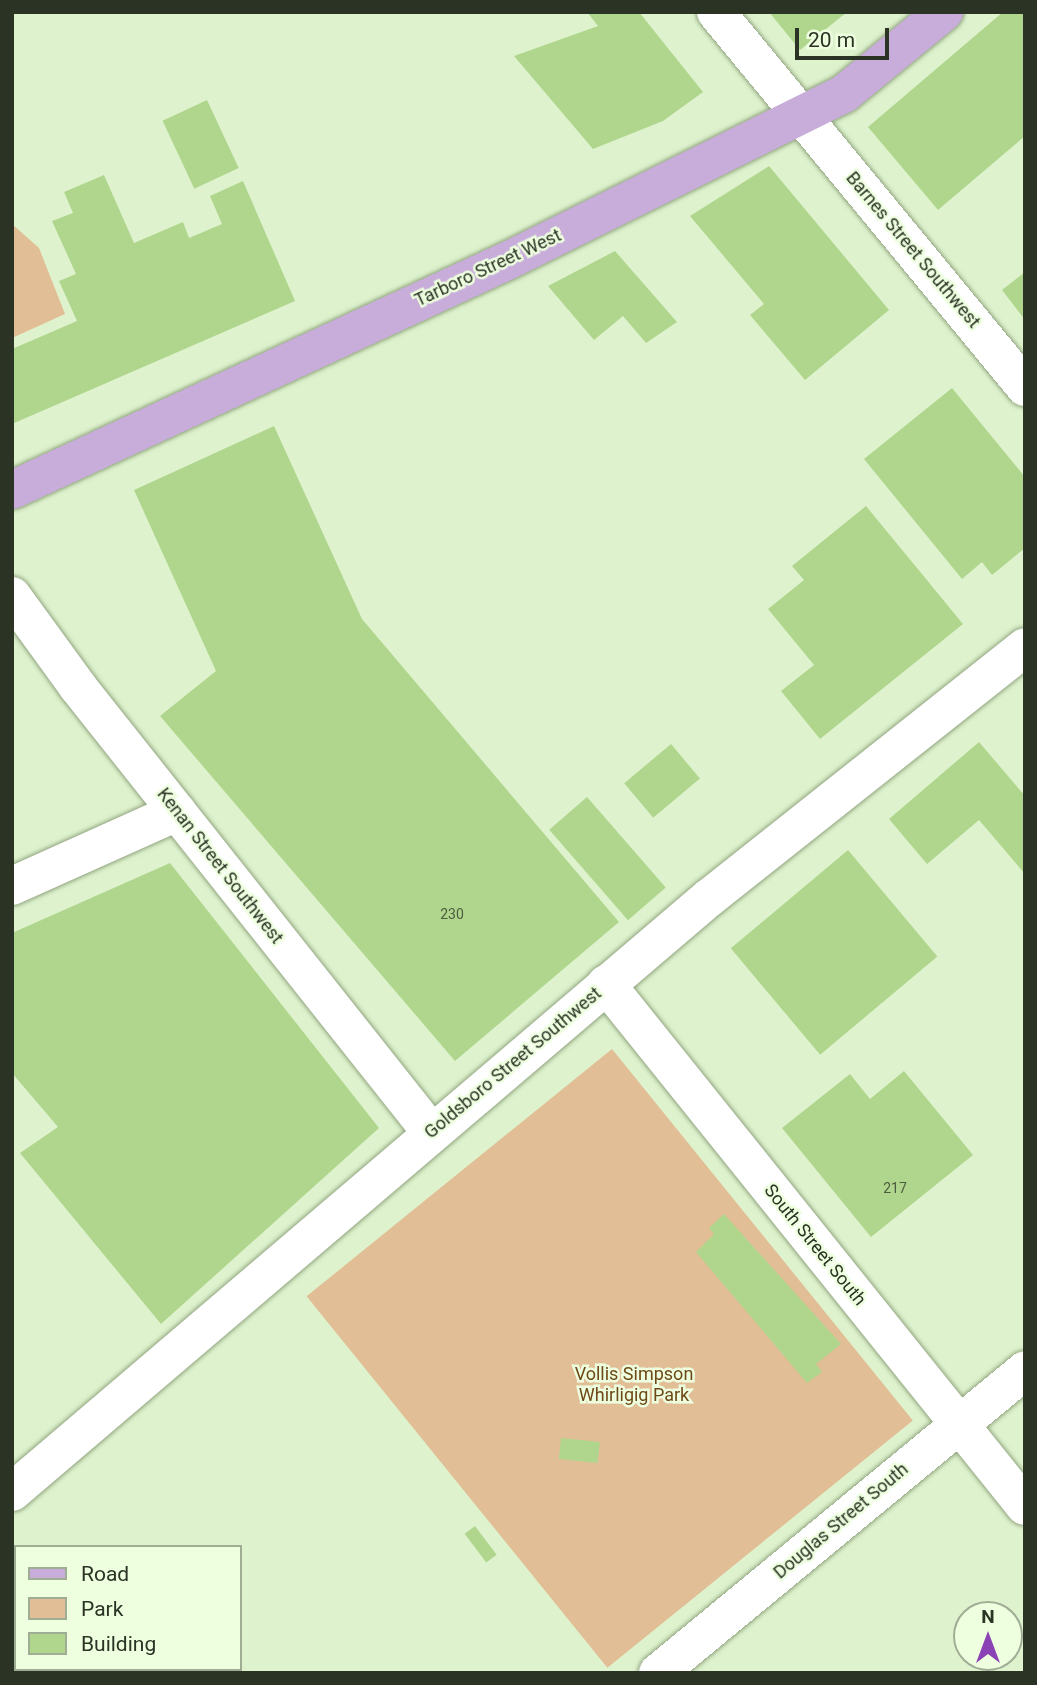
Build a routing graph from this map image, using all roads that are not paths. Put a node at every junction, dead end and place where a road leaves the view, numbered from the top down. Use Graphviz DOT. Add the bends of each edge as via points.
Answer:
graph roads {
  1 [pos="716,12"];
  2 [pos="944,12"];
  3 [pos="801,114"];
  4 [pos="1025,387"];
  5 [pos="12,490"];
  6 [pos="12,596"];
  7 [pos="1025,648"];
  8 [pos="177,812"];
  9 [pos="12,886"];
  10 [pos="606,984"];
  11 [pos="431,1132"];
  12 [pos="1025,1370"];
  13 [pos="957,1424"];
  14 [pos="12,1492"];
  15 [pos="1025,1506"];
  16 [pos="658,1673"];
  1 -- 3 [label="street, Barnes Street Southwest"];
  2 -- 3 [label="main road, Tarboro Street West" via="845,93"];
  3 -- 4 [label="street, Barnes Street Southwest"];
  3 -- 5 [label="main road, Tarboro Street West" via="507,261"];
  6 -- 8 [label="street, Kenan Street Southwest"];
  7 -- 10 [label="street, Goldsboro Street Southwest" via="835,795"];
  8 -- 9 [label="street"];
  8 -- 11 [label="street, Kenan Street Southwest"];
  10 -- 11 [label="street, Goldsboro Street Southwest"];
  10 -- 13 [label="street, South Street South"];
  11 -- 14 [label="street, Goldsboro Street Southwest"];
  12 -- 13 [label="street, Douglas Street South"];
  13 -- 15 [label="street, South Street South"];
  13 -- 16 [label="street, Douglas Street South"];
}
